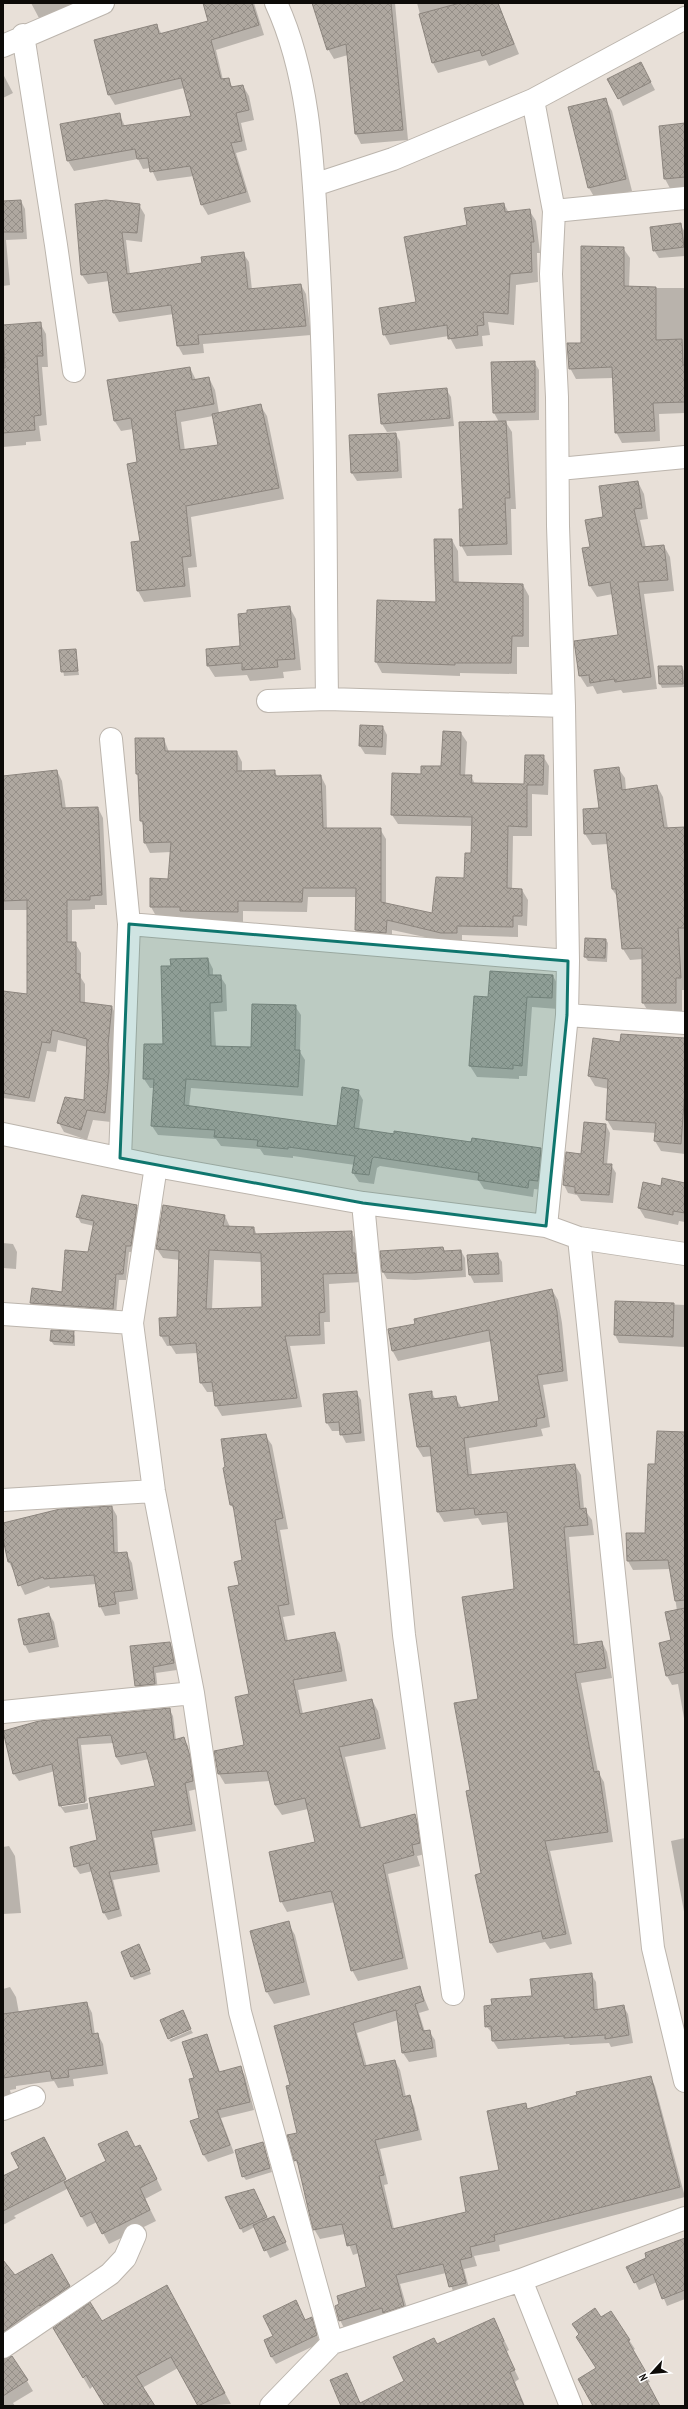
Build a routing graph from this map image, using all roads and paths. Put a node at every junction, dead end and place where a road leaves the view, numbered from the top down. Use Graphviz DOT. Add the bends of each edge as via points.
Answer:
graph roads {
  1 [pos="103,3"];
  2 [pos="276,3"];
  3 [pos="685,18"];
  4 [pos="23,35"];
  5 [pos="3,46"];
  6 [pos="533,100"];
  7 [pos="314,185"];
  8 [pos="685,198"];
  9 [pos="554,211"];
  10 [pos="74,371"];
  11 [pos="685,457"];
  12 [pos="558,469"];
  13 [pos="327,699"];
  14 [pos="268,701"];
  15 [pos="564,706"];
  16 [pos="111,739"];
  17 [pos="129,924"];
  18 [pos="568,961"];
  19 [pos="567,1015"];
  20 [pos="685,1023"];
  21 [pos="3,1134"];
  22 [pos="120,1158"];
  23 [pos="156,1166"];
  24 [pos="363,1203"];
  25 [pos="546,1226"];
  26 [pos="579,1238"];
  27 [pos="685,1254"];
  28 [pos="3,1314"];
  29 [pos="132,1323"];
  30 [pos="154,1491"];
  31 [pos="3,1500"];
  32 [pos="193,1693"];
  33 [pos="3,1712"];
  34 [pos="453,1994"];
  35 [pos="685,2082"];
  36 [pos="34,2097"];
  37 [pos="3,2109"];
  38 [pos="685,2218"];
  39 [pos="135,2235"];
  40 [pos="521,2280"];
  41 [pos="332,2343"];
  42 [pos="3,2347"];
  43 [pos="271,2406"];
  44 [pos="572,2406"];
  1 -- 4 [label="street"];
  2 -- 7 [label="street" via="284,19 304,96"];
  3 -- 6 [label="street"];
  4 -- 5 [label="street"];
  4 -- 10 [label="street"];
  6 -- 7 [label="street" via="393,159"];
  6 -- 9 [label="street"];
  7 -- 13 [label="street" via="323,339"];
  8 -- 9 [label="street"];
  9 -- 12 [label="street" via="551,274"];
  11 -- 12 [label="street"];
  12 -- 15 [label="street"];
  13 -- 14 [label="street"];
  13 -- 15 [label="street"];
  15 -- 18 [label="street"];
  16 -- 17 [label="street"];
  17 -- 18 [label="street"];
  17 -- 22 [label="street"];
  18 -- 19 [label="street"];
  19 -- 20 [label="street"];
  19 -- 25 [label="street"];
  21 -- 22 [label="street"];
  22 -- 23 [label="street"];
  23 -- 24 [label="street"];
  23 -- 29 [label="street"];
  24 -- 25 [label="street"];
  24 -- 34 [label="street" via="404,1635"];
  25 -- 26 [label="street"];
  26 -- 27 [label="street"];
  26 -- 35 [label="street" via="653,1948"];
  28 -- 29 [label="street"];
  29 -- 30 [label="street"];
  30 -- 31 [label="street"];
  30 -- 32 [label="street"];
  32 -- 33 [label="street"];
  32 -- 41 [label="street" via="240,2012"];
  36 -- 37 [label="street"];
  38 -- 40 [label="street"];
  39 -- 42 [label="street" via="125,2258 110,2274"];
  40 -- 41 [label="street"];
  40 -- 44 [label="street"];
  41 -- 43 [label="street"];
}
